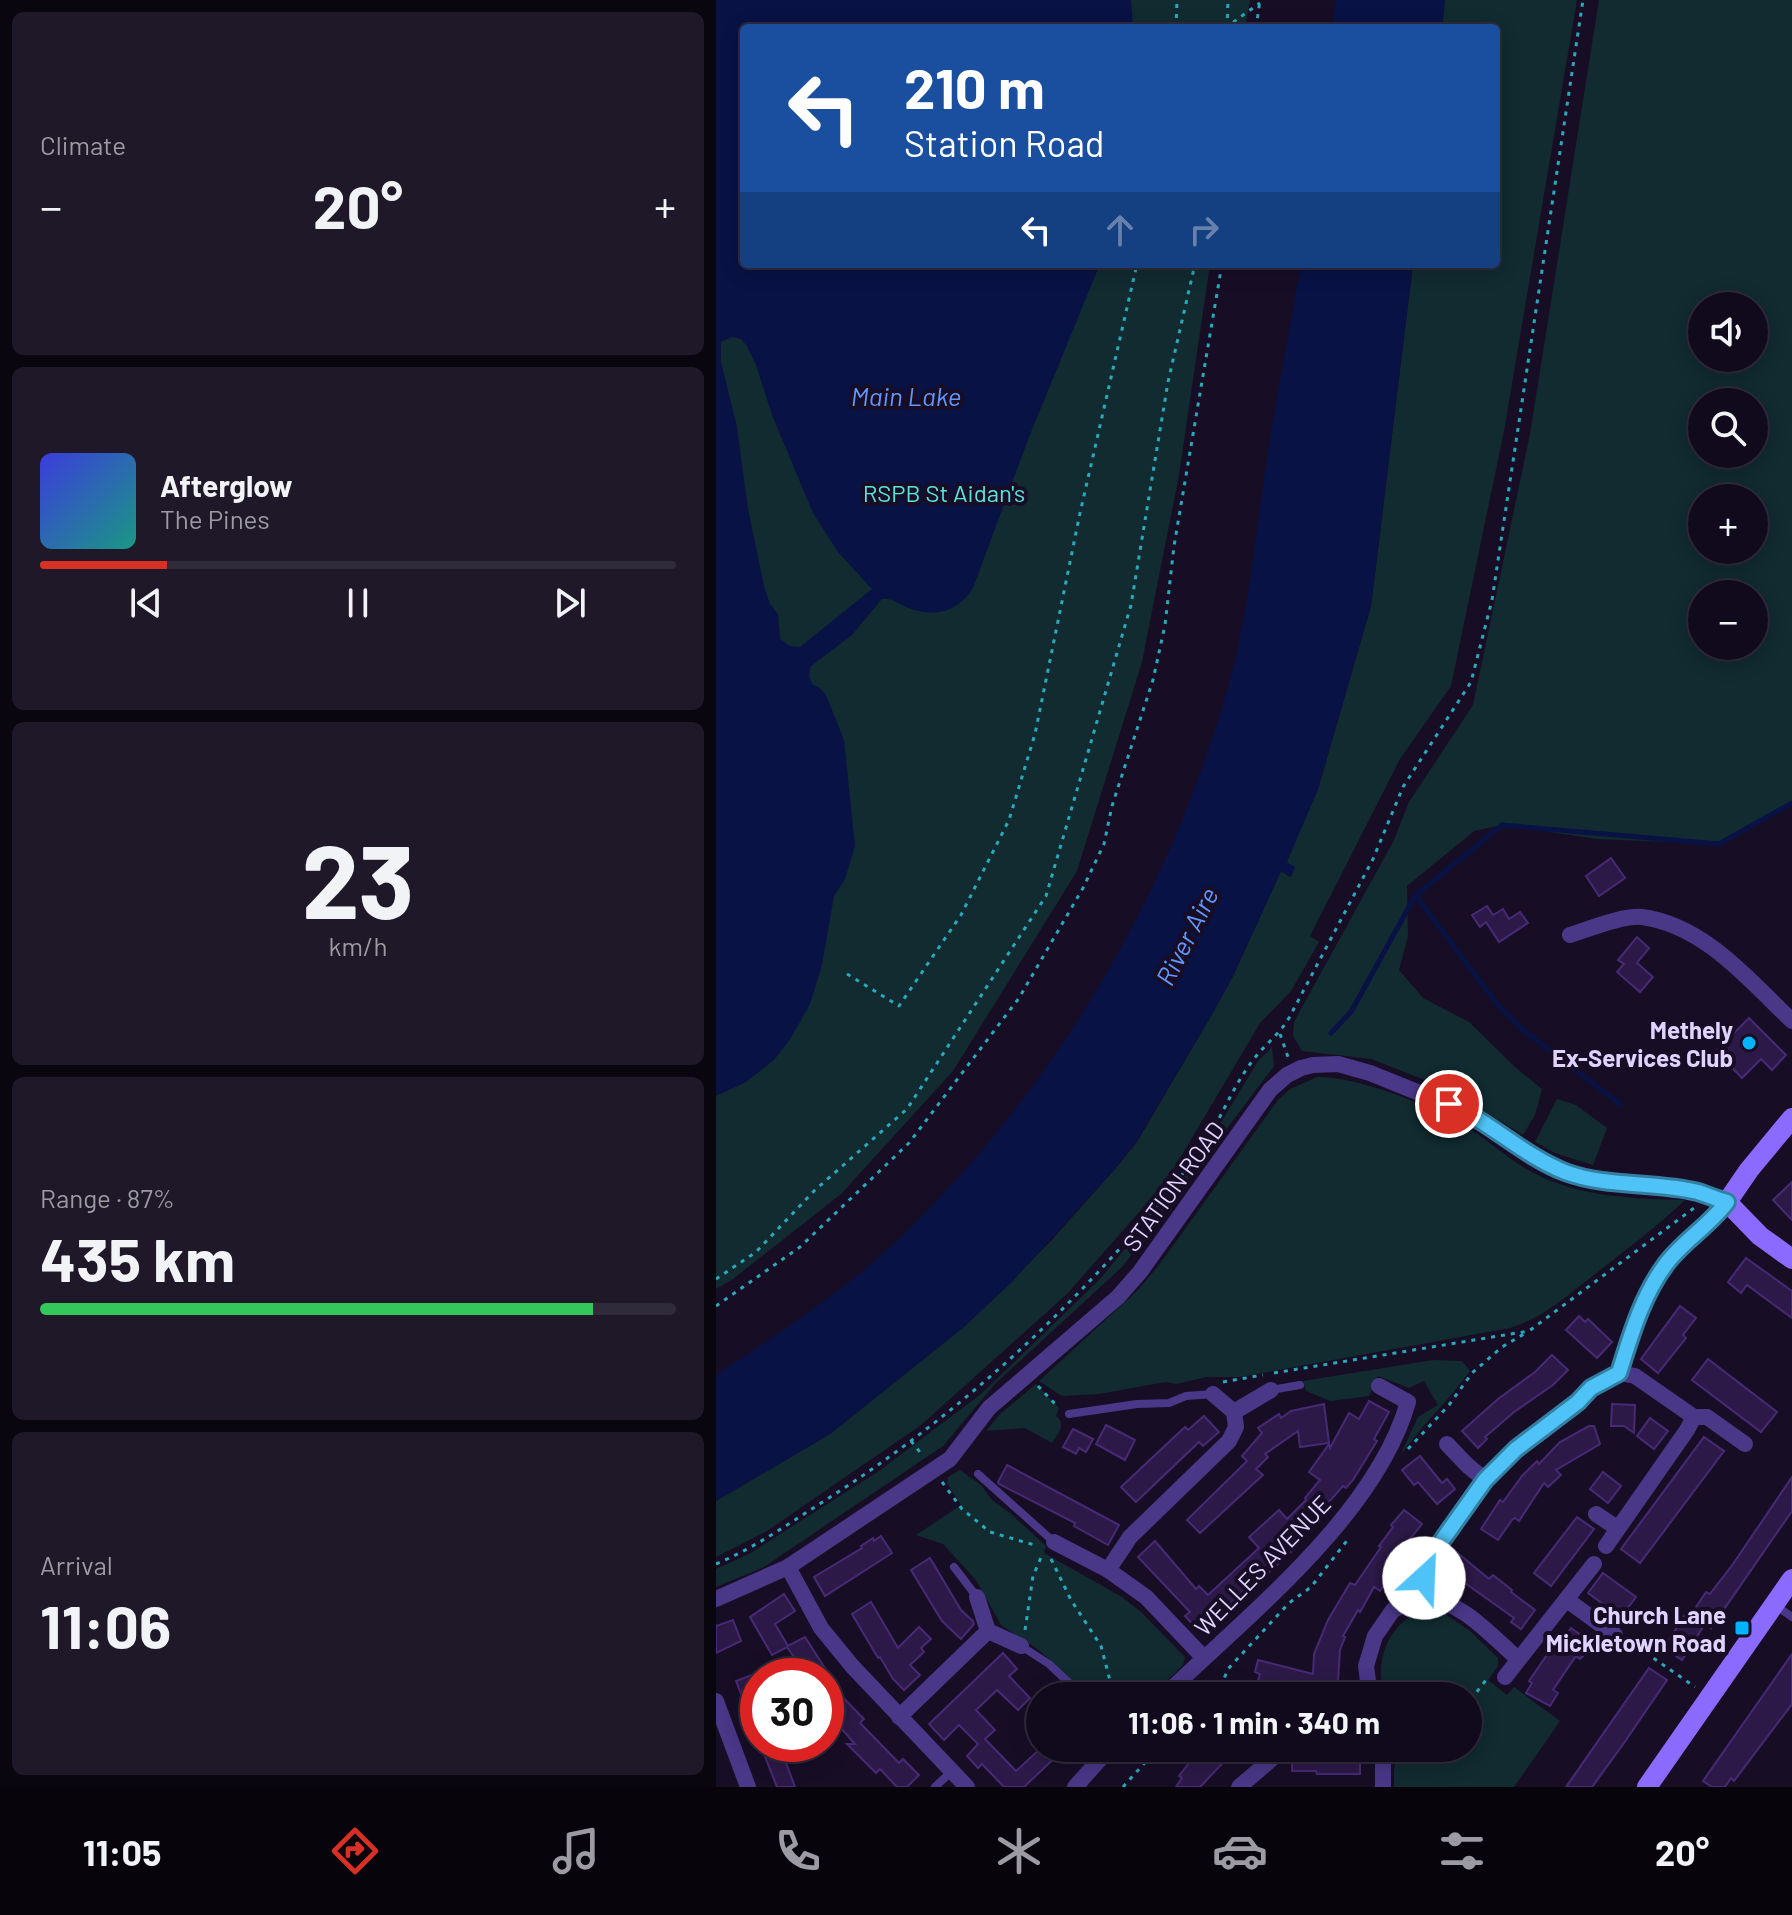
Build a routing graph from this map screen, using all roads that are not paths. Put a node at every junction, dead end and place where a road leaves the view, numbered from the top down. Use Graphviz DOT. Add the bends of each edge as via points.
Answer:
graph roads {
  1 [pos="1570,935"];
  2 [pos="1792,1021"];
  3 [pos="1792,1118"];
  4 [pos="1727,1202"];
  5 [pos="1792,1259"];
  6 [pos="1619,1373"];
  7 [pos="1300,1385"];
  8 [pos="1379,1386"];
  9 [pos="1218,1388"];
  10 [pos="1271,1390"];
  11 [pos="1234,1412"];
  12 [pos="1069,1414"];
  13 [pos="1694,1417"];
  14 [pos="1447,1444"];
  15 [pos="1745,1444"];
  16 [pos="978,1474"];
  17 [pos="1485,1480"];
  18 [pos="1596,1514"];
  19 [pos="1617,1528"];
  20 [pos="1054,1542"];
  21 [pos="1606,1546"];
  22 [pos="1594,1564"];
  23 [pos="788,1567"];
  24 [pos="954,1567"];
  25 [pos="1108,1570"];
  26 [pos="1792,1579"];
  27 [pos="1423,1595"];
  28 [pos="977,1597"];
  29 [pos="716,1599"];
  30 [pos="1567,1600"];
  31 [pos="1774,1604"];
  32 [pos="1792,1617"];
  33 [pos="988,1631"];
  34 [pos="1615,1635"];
  35 [pos="1021,1646"];
  36 [pos="1204,1658"];
  37 [pos="1518,1659"];
  38 [pos="1505,1677"];
  39 [pos="1068,1682"];
  40 [pos="1179,1682"];
  41 [pos="1368,1682"];
  42 [pos="716,1701"];
  43 [pos="899,1717"];
  44 [pos="1097,1762"];
  45 [pos="1268,1762"];
  46 [pos="1384,1762"];
  47 [pos="952,1771"];
  48 [pos="748,1787"];
  49 [pos="935,1787"];
  50 [pos="967,1787"];
  51 [pos="1075,1787"];
  52 [pos="1239,1787"];
  53 [pos="1383,1787"];
  54 [pos="1647,1787"];
  1 -- 2 [label="street" via="1640,916 1685,931 1711,945"];
  3 -- 4 [label="street"];
  4 -- 5 [label="street"];
  4 -- 6 [label="street" via="1654,1281"];
  4 -- 23 [label="street, STATION ROAD" via="1698,1192 1567,1173 1516,1147 1469,1113 1370,1073 1325,1063 1294,1071 1270,1090 1118,1297 989,1408 950,1459"];
  6 -- 13 [label="street" via="1643,1380"];
  6 -- 17 [label="street" via="1591,1388"];
  7 -- 10 [label="lane"];
  8 -- 36 [label="street, WELLES AVENUE" via="1408,1402 1401,1429 1372,1481 1305,1561"];
  9 -- 11 [label="street"];
  9 -- 12 [label="lane" via="1169,1403"];
  10 -- 11 [label="street"];
  11 -- 25 [label="street" via="1236,1427 1229,1441 1130,1537"];
  13 -- 15 [label="street" via="1707,1417"];
  13 -- 19 [label="street"];
  14 -- 17 [label="street"];
  16 -- 20 [label="lane"];
  17 -- 27 [label="street" via="1431,1556"];
  18 -- 19 [label="street"];
  19 -- 21 [label="street"];
  20 -- 25 [label="street"];
  22 -- 30 [label="street"];
  23 -- 29 [label="street, STATION ROAD"];
  23 -- 43 [label="street" via="821,1628"];
  24 -- 28 [label="lane"];
  25 -- 36 [label="street" via="1146,1597"];
  26 -- 31 [label="street"];
  27 -- 37 [label="street" via="1464,1610"];
  27 -- 41 [label="street" via="1393,1610 1375,1636 1366,1666"];
  28 -- 33 [label="street"];
  30 -- 34 [label="street"];
  30 -- 37 [label="street"];
  31 -- 32 [label="lane"];
  31 -- 54 [label="street"];
  33 -- 35 [label="street"];
  33 -- 43 [label="street"];
  35 -- 39 [label="lane"];
  36 -- 40 [label="street, WELLES AVENUE"];
  37 -- 38 [label="street"];
  42 -- 48 [label="street"];
  43 -- 47 [label="street"];
  44 -- 51 [label="street"];
  45 -- 52 [label="street"];
  46 -- 53 [label="street"];
  47 -- 49 [label="lane"];
  47 -- 50 [label="street"];
}
